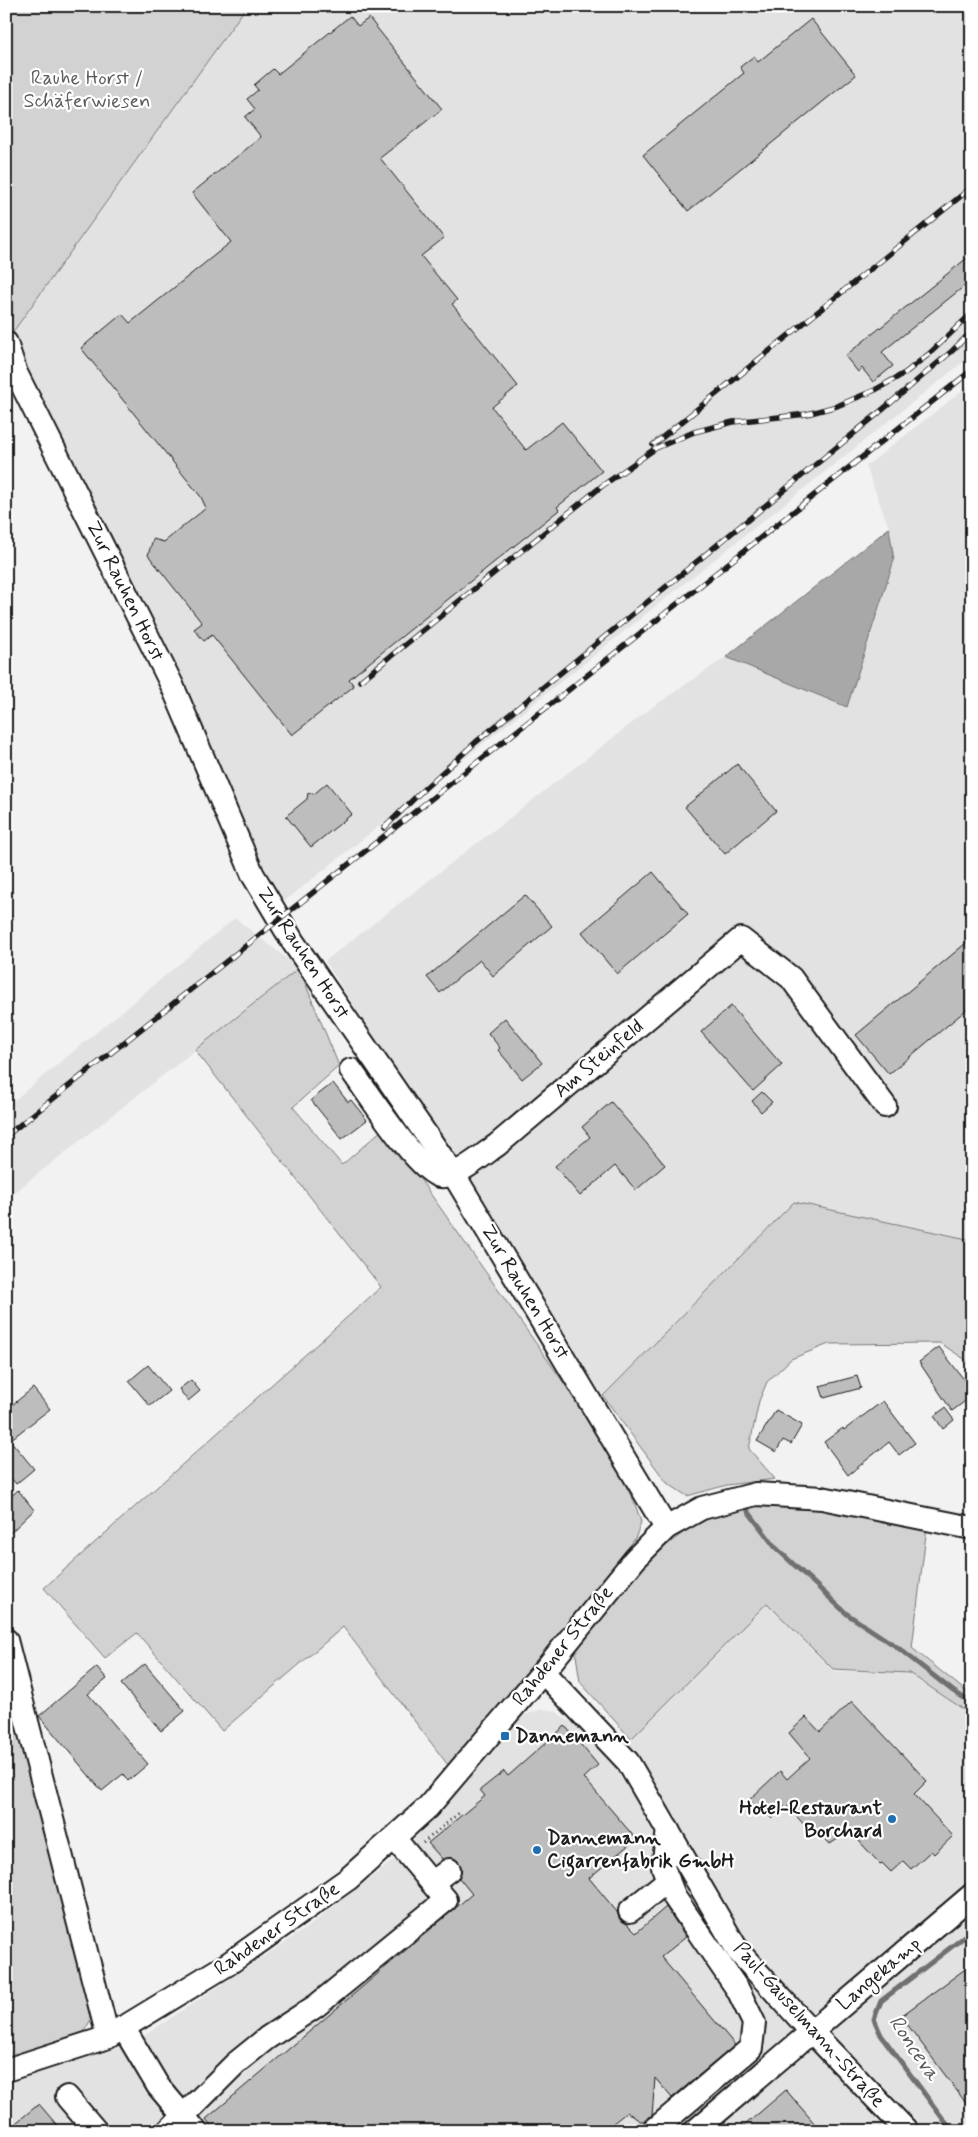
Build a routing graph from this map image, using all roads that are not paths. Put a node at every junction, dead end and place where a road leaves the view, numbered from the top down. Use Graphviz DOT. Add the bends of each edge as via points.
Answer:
graph roads {
  1 [pos="6,343"];
  2 [pos="11,377"];
  3 [pos="351,1070"];
  4 [pos="885,1106"];
  5 [pos="454,1175"];
  6 [pos="666,1528"];
  7 [pos="972,1528"];
  8 [pos="6,1640"];
  9 [pos="543,1672"];
  10 [pos="668,1830"];
  11 [pos="394,1838"];
  12 [pos="668,1880"];
  13 [pos="972,1895"];
  14 [pos="630,1911"];
  15 [pos="811,2031"];
  16 [pos="115,2032"];
  17 [pos="6,2070"];
  18 [pos="67,2097"];
  19 [pos="182,2126"];
  20 [pos="96,2131"];
  21 [pos="653,2131"];
  22 [pos="694,2131"];
  23 [pos="907,2131"];
  1 -- 2 [label="street, Zur Rauhen Horst"];
  2 -- 5 [label="street, Zur Rauhen Horst" via="172,685 253,875 293,942"];
  3 -- 5 [label="street" via="426,1168 440,1176"];
  4 -- 5 [label="street, Am Steinfeld" via="791,978 741,939 497,1145"];
  5 -- 6 [label="street, Zur Rauhen Horst"];
  6 -- 7 [label="street, Rahdener Straße" via="702,1508 756,1494 822,1498"];
  6 -- 9 [label="street, Rahdener Straße" via="634,1559"];
  8 -- 16 [label="street"];
  9 -- 10 [label="street, Paul-Gauselmann-Straße" via="628,1762"];
  9 -- 11 [label="street, Rahdener Straße" via="428,1807"];
  10 -- 12 [label="street" via="663,1867"];
  10 -- 15 [label="street, Paul-Gauselmann-Straße" via="738,1951"];
  11 -- 16 [label="street, Rahdener Straße" via="348,1879 228,1964"];
  11 -- 19 [label="street" via="441,1876 446,1900 316,2006 236,2063"];
  12 -- 14 [label="street"];
  12 -- 21 [label="street" via="675,1898 738,1990 754,2023 751,2048"];
  13 -- 15 [label="street, Langekamp"];
  15 -- 22 [label="street, Langekamp"];
  15 -- 23 [label="street, Paul-Gauselmann-Straße"];
  16 -- 17 [label="street, Rahdener Straße"];
  16 -- 19 [label="street" via="158,2086"];
  18 -- 20 [label="street"];
}
